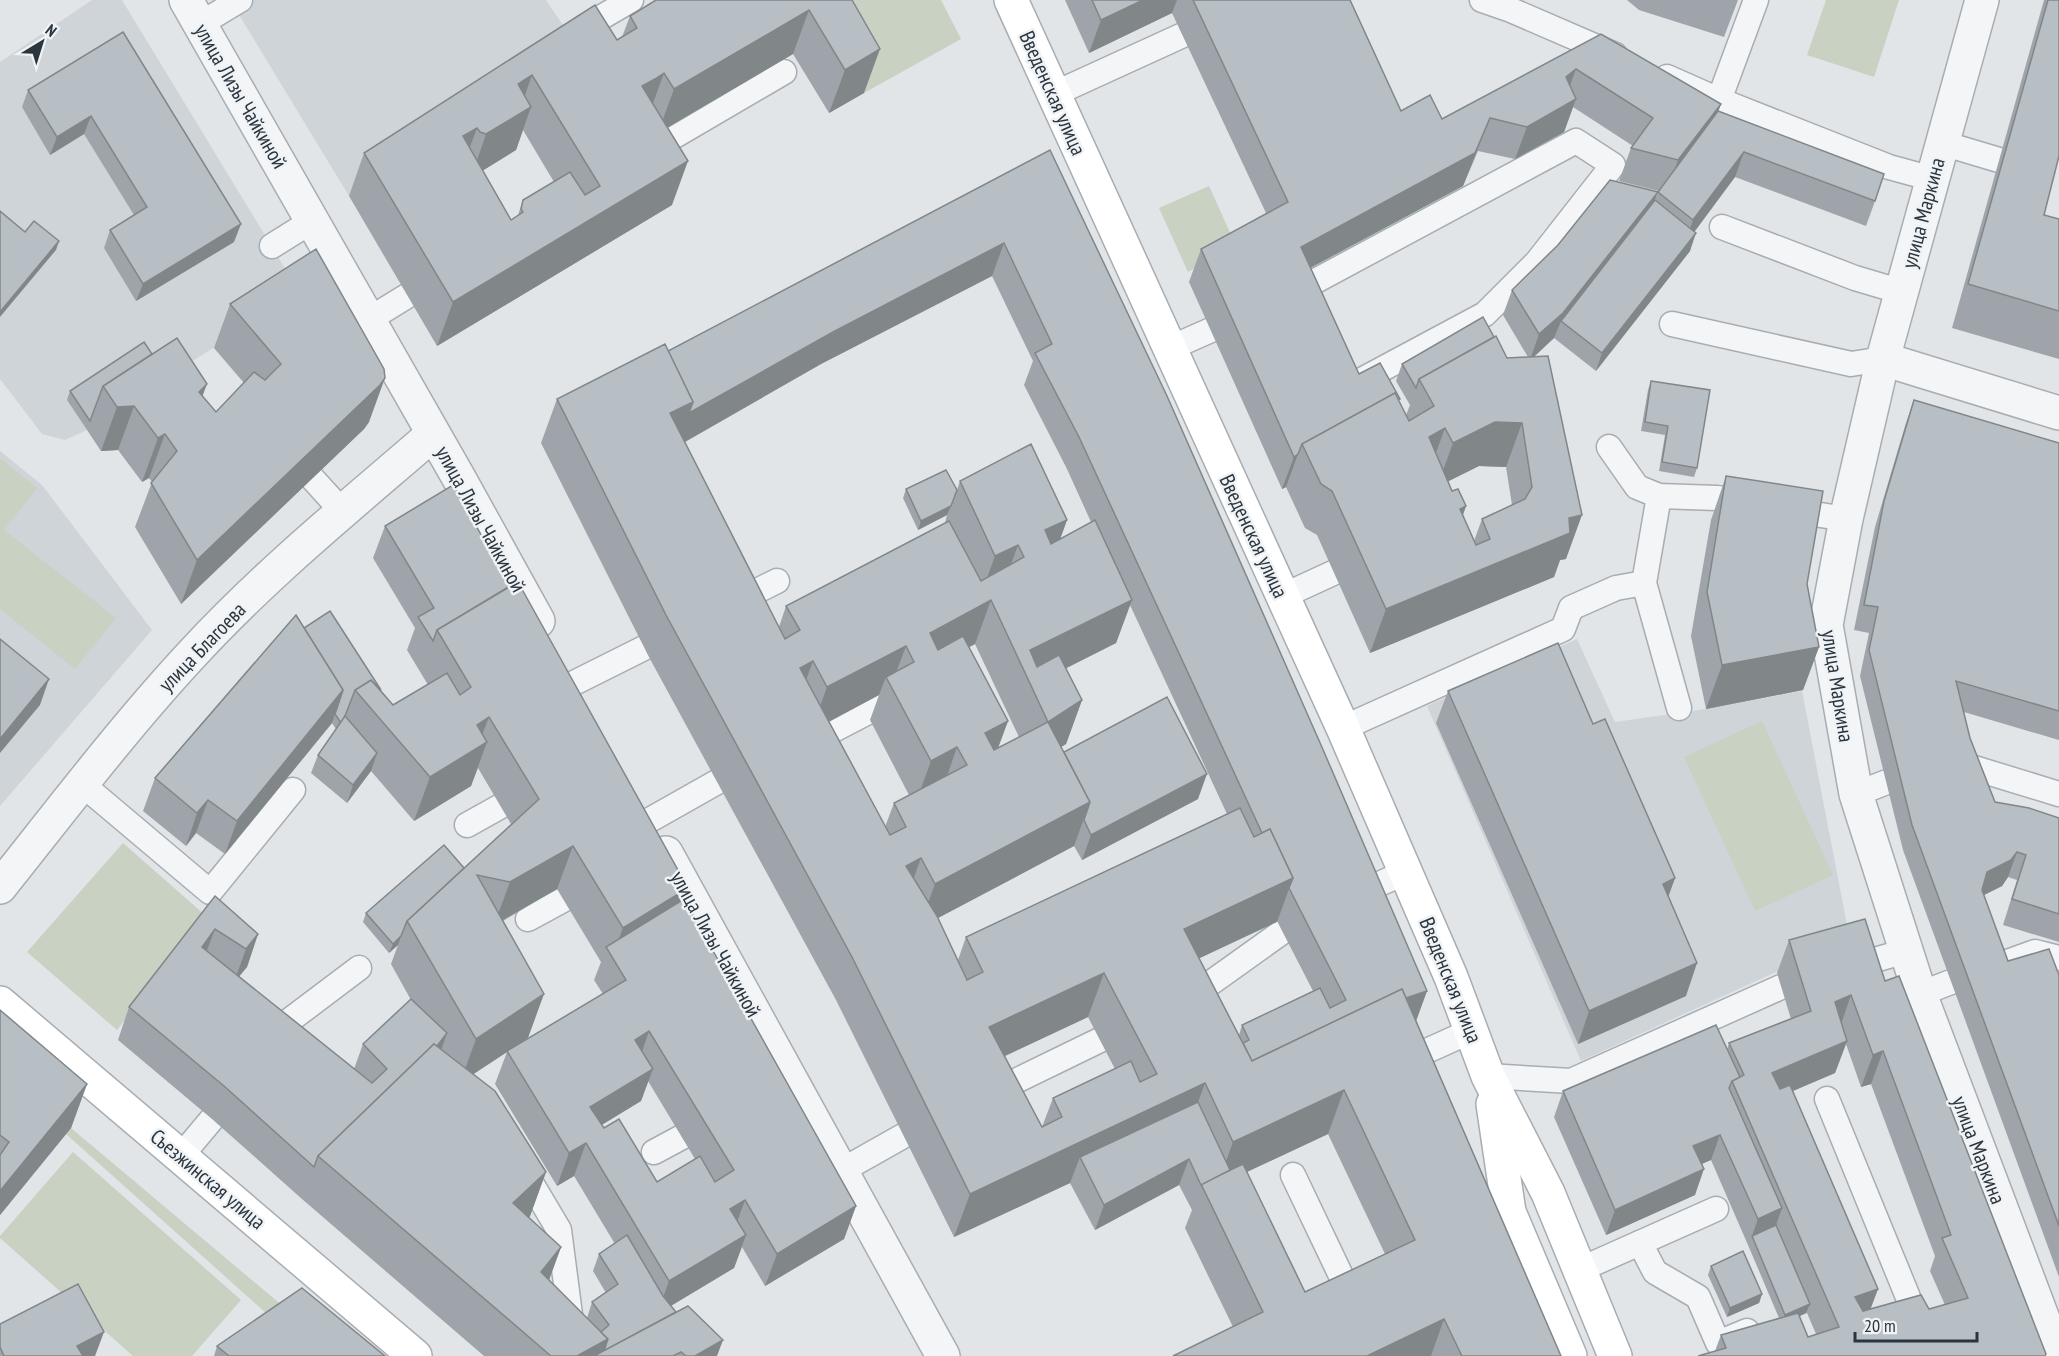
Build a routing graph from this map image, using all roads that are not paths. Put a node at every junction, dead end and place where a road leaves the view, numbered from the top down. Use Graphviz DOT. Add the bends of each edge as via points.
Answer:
graph roads {
  1 [pos="240,0"];
  2 [pos="631,0"];
  3 [pos="1482,0"];
  4 [pos="1756,0"];
  5 [pos="1982,0"];
  6 [pos="1014,1"];
  7 [pos="193,12"];
  8 [pos="1183,36"];
  9 [pos="600,58"];
  10 [pos="784,72"];
  11 [pos="1054,94"];
  12 [pos="1719,100"];
  13 [pos="639,122"];
  14 [pos="1942,143"];
  15 [pos="1999,160"];
  16 [pos="1933,179"];
  17 [pos="312,221"];
  18 [pos="1722,227"];
  19 [pos="272,246"];
  20 [pos="1310,292"];
  21 [pos="1902,292"];
  22 [pos="407,296"];
  23 [pos="368,320"];
  24 [pos="1672,324"];
  25 [pos="1211,330"];
  26 [pos="1168,349"];
  27 [pos="1883,360"];
  28 [pos="1349,363"];
  29 [pos="2059,413"];
  30 [pos="434,434"];
  31 [pos="1610,447"];
  32 [pos="312,478"];
  33 [pos="1659,496"];
  34 [pos="342,511"];
  35 [pos="1846,519"];
  36 [pos="1333,573"];
  37 [pos="777,581"];
  38 [pos="1644,583"];
  39 [pos="1282,596"];
  40 [pos="729,605"];
  41 [pos="644,648"];
  42 [pos="578,694"];
  43 [pos="887,702"];
  44 [pos="1679,708"];
  45 [pos="1343,728"];
  46 [pos="813,746"];
  47 [pos="1961,764"];
  48 [pos="717,782"];
  49 [pos="1887,782"];
  50 [pos="82,784"];
  51 [pos="293,790"];
  52 [pos="1856,794"];
  53 [pos="2059,794"];
  54 [pos="501,806"];
  55 [pos="467,825"];
  56 [pos="646,829"];
  57 [pos="1406,872"];
  58 [pos="0,887"];
  59 [pos="1359,893"];
  60 [pos="563,900"];
  61 [pos="528,919"];
  62 [pos="1282,932"];
  63 [pos="1906,951"];
  64 [pos="2059,958"];
  65 [pos="1857,965"];
  66 [pos="358,968"];
  67 [pos="1991,968"];
  68 [pos="1951,982"];
  69 [pos="1781,987"];
  70 [pos="1920,994"];
  71 [pos="1184,1002"];
  72 [pos="0,1003"];
  73 [pos="1472,1031"];
  74 [pos="1100,1040"];
  75 [pos="270,1044"];
  76 [pos="1400,1063"];
  77 [pos="1488,1076"];
  78 [pos="991,1086"];
  79 [pos="1827,1099"];
  80 [pos="212,1119"];
  81 [pos="903,1136"];
  82 [pos="681,1137"];
  83 [pos="507,1142"];
  84 [pos="654,1152"];
  85 [pos="181,1156"];
  86 [pos="841,1171"];
  87 [pos="1293,1175"];
  88 [pos="1716,1209"];
  89 [pos="1641,1244"];
  90 [pos="1579,1270"];
  91 [pos="1355,1305"];
  92 [pos="1764,1324"];
  93 [pos="1925,1339"];
  94 [pos="558,1349"];
  95 [pos="415,1356"];
  96 [pos="943,1356"];
  97 [pos="1570,1356"];
  98 [pos="1615,1356"];
  99 [pos="2057,1356"];
  1 -- 7 [label="lane"];
  2 -- 9 [label="lane" via="583,28"];
  3 -- 12 [label="lane"];
  4 -- 12 [label="lane"];
  5 -- 14 [label="street, улица Маркина"];
  6 -- 11 [label="street, Введенская улица"];
  7 -- 17 [label="street, улица Лизы Чайкиной"];
  8 -- 11 [label="lane"];
  10 -- 13 [label="lane" via="648,152"];
  11 -- 26 [label="street, Введенская улица"];
  12 -- 16 [label="lane" via="1889,167"];
  14 -- 15 [label="lane"];
  14 -- 16 [label="street, улица Маркина"];
  16 -- 21 [label="street, улица Маркина"];
  17 -- 19 [label="lane"];
  17 -- 23 [label="street, улица Лизы Чайкиной"];
  18 -- 21 [label="lane"];
  20 -- 28 [label="lane" via="1576,141 1613,165 1536,262 1485,314 1358,383"];
  21 -- 27 [label="street, улица Маркина"];
  22 -- 23 [label="lane"];
  23 -- 30 [label="street, улица Лизы Чайкиной"];
  24 -- 27 [label="lane" via="1851,364"];
  25 -- 26 [label="lane"];
  26 -- 39 [label="street, Введенская улица"];
  27 -- 29 [label="street"];
  27 -- 35 [label="street, улица Маркина"];
  30 -- 34 [label="street, улица Благоева"];
  30 -- 42 [label="street, улица Лизы Чайкиной"];
  31 -- 33 [label="lane" via="1637,487"];
  32 -- 34 [label="lane"];
  33 -- 35 [label="lane" via="1717,498"];
  33 -- 38 [label="lane"];
  34 -- 50 [label="street, улица Благоева" via="195,651"];
  35 -- 52 [label="street, улица Маркина" via="1826,625"];
  36 -- 39 [label="lane"];
  37 -- 40 [label="lane"];
  38 -- 44 [label="lane"];
  38 -- 45 [label="lane" via="1616,588 1571,608 1563,629"];
  39 -- 45 [label="street, Введенская улица"];
  41 -- 42 [label="lane"];
  43 -- 46 [label="lane"];
  45 -- 57 [label="street, Введенская улица"];
  47 -- 53 [label="lane"];
  48 -- 56 [label="lane"];
  49 -- 52 [label="lane"];
  50 -- 51 [label="lane" via="210,891"];
  50 -- 58 [label="street, улица Благоева"];
  52 -- 63 [label="street, улица Маркина"];
  54 -- 55 [label="lane"];
  56 -- 86 [label="street, улица Лизы Чайкиной" via="780,1082"];
  57 -- 59 [label="lane"];
  57 -- 73 [label="street, Введенская улица"];
  60 -- 61 [label="lane"];
  62 -- 71 [label="lane"];
  63 -- 65 [label="lane"];
  63 -- 70 [label="street, улица Маркина"];
  64 -- 67 [label="lane" via="2036,952"];
  66 -- 75 [label="lane" via="286,1023"];
  68 -- 70 [label="lane"];
  69 -- 77 [label="lane" via="1571,1081"];
  70 -- 99 [label="street, улица Маркина"];
  72 -- 85 [label="street, Съезжинская улица"];
  73 -- 76 [label="lane"];
  73 -- 77 [label="street, Введенская улица"];
  74 -- 78 [label="lane"];
  77 -- 90 [label="street, Введенская улица" via="1548,1193"];
  77 -- 97 [label="street, Введенская улица" via="1509,1212"];
  79 -- 93 [label="lane"];
  80 -- 85 [label="lane"];
  81 -- 86 [label="lane"];
  82 -- 84 [label="lane"];
  83 -- 94 [label="lane" via="559,1230 572,1331"];
  85 -- 95 [label="street, Съезжинская улица"];
  86 -- 96 [label="street, улица Лизы Чайкиной"];
  87 -- 91 [label="lane"];
  88 -- 89 [label="lane"];
  89 -- 90 [label="lane"];
  89 -- 92 [label="lane" via="1655,1272 1698,1298 1718,1343"];
  90 -- 98 [label="street, Введенская улица"];
}
